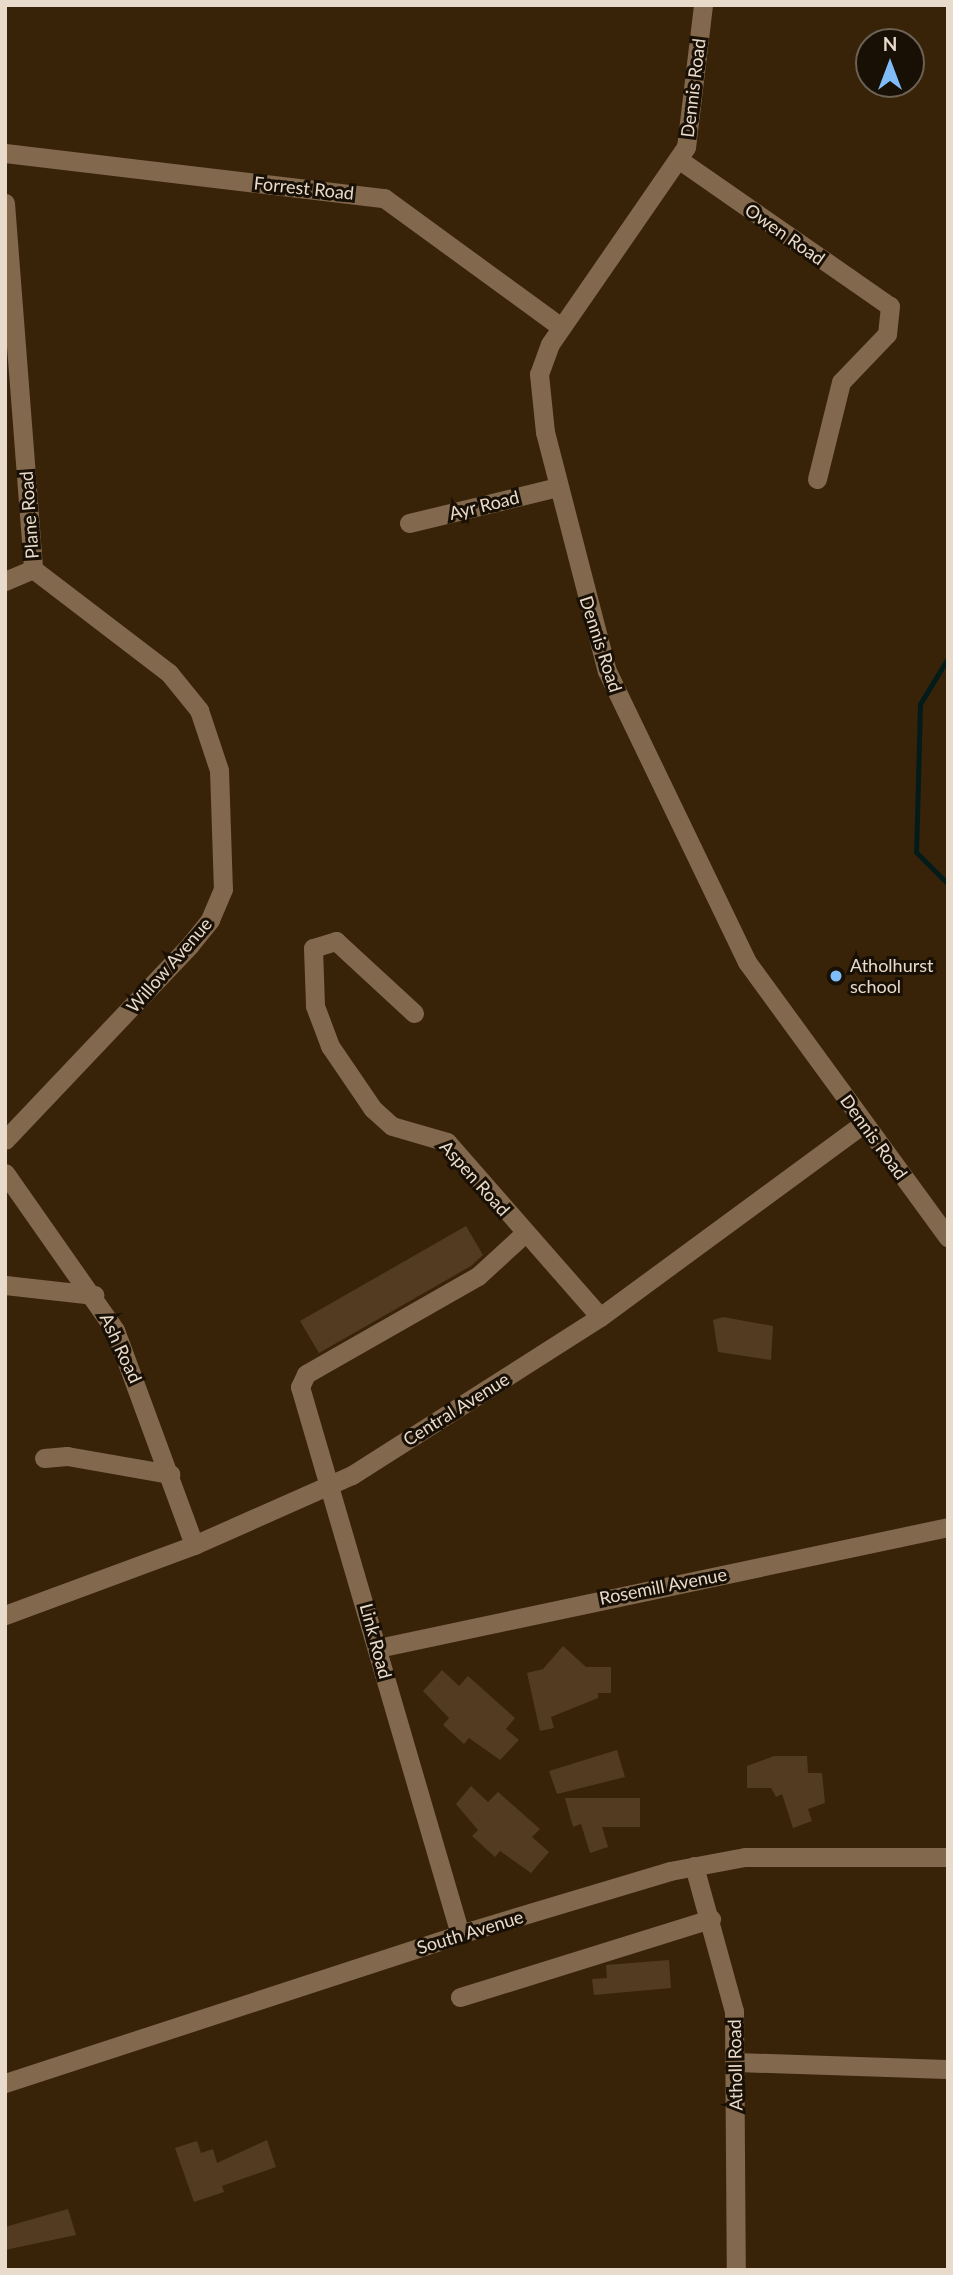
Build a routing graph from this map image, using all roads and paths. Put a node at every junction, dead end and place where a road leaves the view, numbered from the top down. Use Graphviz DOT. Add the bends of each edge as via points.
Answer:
graph roads {
  1 [pos="703,5"];
  2 [pos="5,153"];
  3 [pos="681,161"];
  4 [pos="5,203"];
  5 [pos="561,327"];
  6 [pos="817,479"];
  7 [pos="558,487"];
  8 [pos="409,523"];
  9 [pos="33,569"];
  10 [pos="5,581"];
  11 [pos="215,745"];
  12 [pos="414,1013"];
  13 [pos="863,1124"];
  14 [pos="5,1140"];
  15 [pos="5,1172"];
  16 [pos="525,1233"];
  17 [pos="948,1238"];
  18 [pos="5,1285"];
  19 [pos="94,1295"];
  20 [pos="600,1317"];
  21 [pos="44,1458"];
  22 [pos="170,1474"];
  23 [pos="333,1486"];
  24 [pos="948,1527"];
  25 [pos="194,1545"];
  26 [pos="5,1615"];
  27 [pos="378,1648"];
  28 [pos="948,1857"];
  29 [pos="694,1866"];
  30 [pos="711,1919"];
  31 [pos="460,1934"];
  32 [pos="460,1997"];
  33 [pos="736,2063"];
  34 [pos="946,2069"];
  35 [pos="5,2083"];
  36 [pos="736,2270"];
  1 -- 3 [label="street, Dennis Road"];
  2 -- 5 [label="street, Forrest Road" via="384,198"];
  3 -- 5 [label="street, Dennis Road"];
  3 -- 6 [label="street, Owen Road" via="890,306 887,334 841,382"];
  4 -- 9 [label="street, Plane Road"];
  5 -- 7 [label="street, Dennis Road" via="539,374"];
  7 -- 8 [label="street, Ayr Road"];
  7 -- 13 [label="street, Dennis Road" via="593,631 621,706 747,962"];
  9 -- 10 [label="street"];
  9 -- 11 [label="street, Plane Road" via="169,673 200,710"];
  11 -- 14 [label="street, Willow Avenue" via="223,889 210,920"];
  12 -- 16 [label="street, Aspen Road" via="336,941 313,948 310,978 318,1016 330,1046 373,1110 392,1126 447,1142"];
  13 -- 17 [label="street, Dennis Road"];
  13 -- 20 [label="street, Central Avenue"];
  15 -- 19 [label="street, Ash Road"];
  16 -- 20 [label="street, Aspen Road"];
  16 -- 23 [label="street, Link Road" via="478,1276 306,1374 300,1387"];
  18 -- 19 [label="street"];
  19 -- 22 [label="street, Ash Road" via="133,1371"];
  20 -- 23 [label="street, Central Avenue"];
  21 -- 22 [label="street" via="67,1456"];
  22 -- 25 [label="street, Ash Road"];
  23 -- 25 [label="street, Central Avenue"];
  23 -- 27 [label="street, Link Road"];
  24 -- 27 [label="street, Rosemill Avenue"];
  25 -- 26 [label="street, Central Avenue"];
  27 -- 31 [label="street, Link Road"];
  28 -- 29 [label="street, South Avenue" via="745,1857"];
  29 -- 30 [label="street, Atholl Road"];
  29 -- 31 [label="street, South Avenue"];
  30 -- 32 [label="street"];
  30 -- 33 [label="street, Atholl Road" via="730,1984"];
  31 -- 35 [label="street, South Avenue"];
  33 -- 34 [label="street"];
  33 -- 36 [label="street, Atholl Road"];
}
